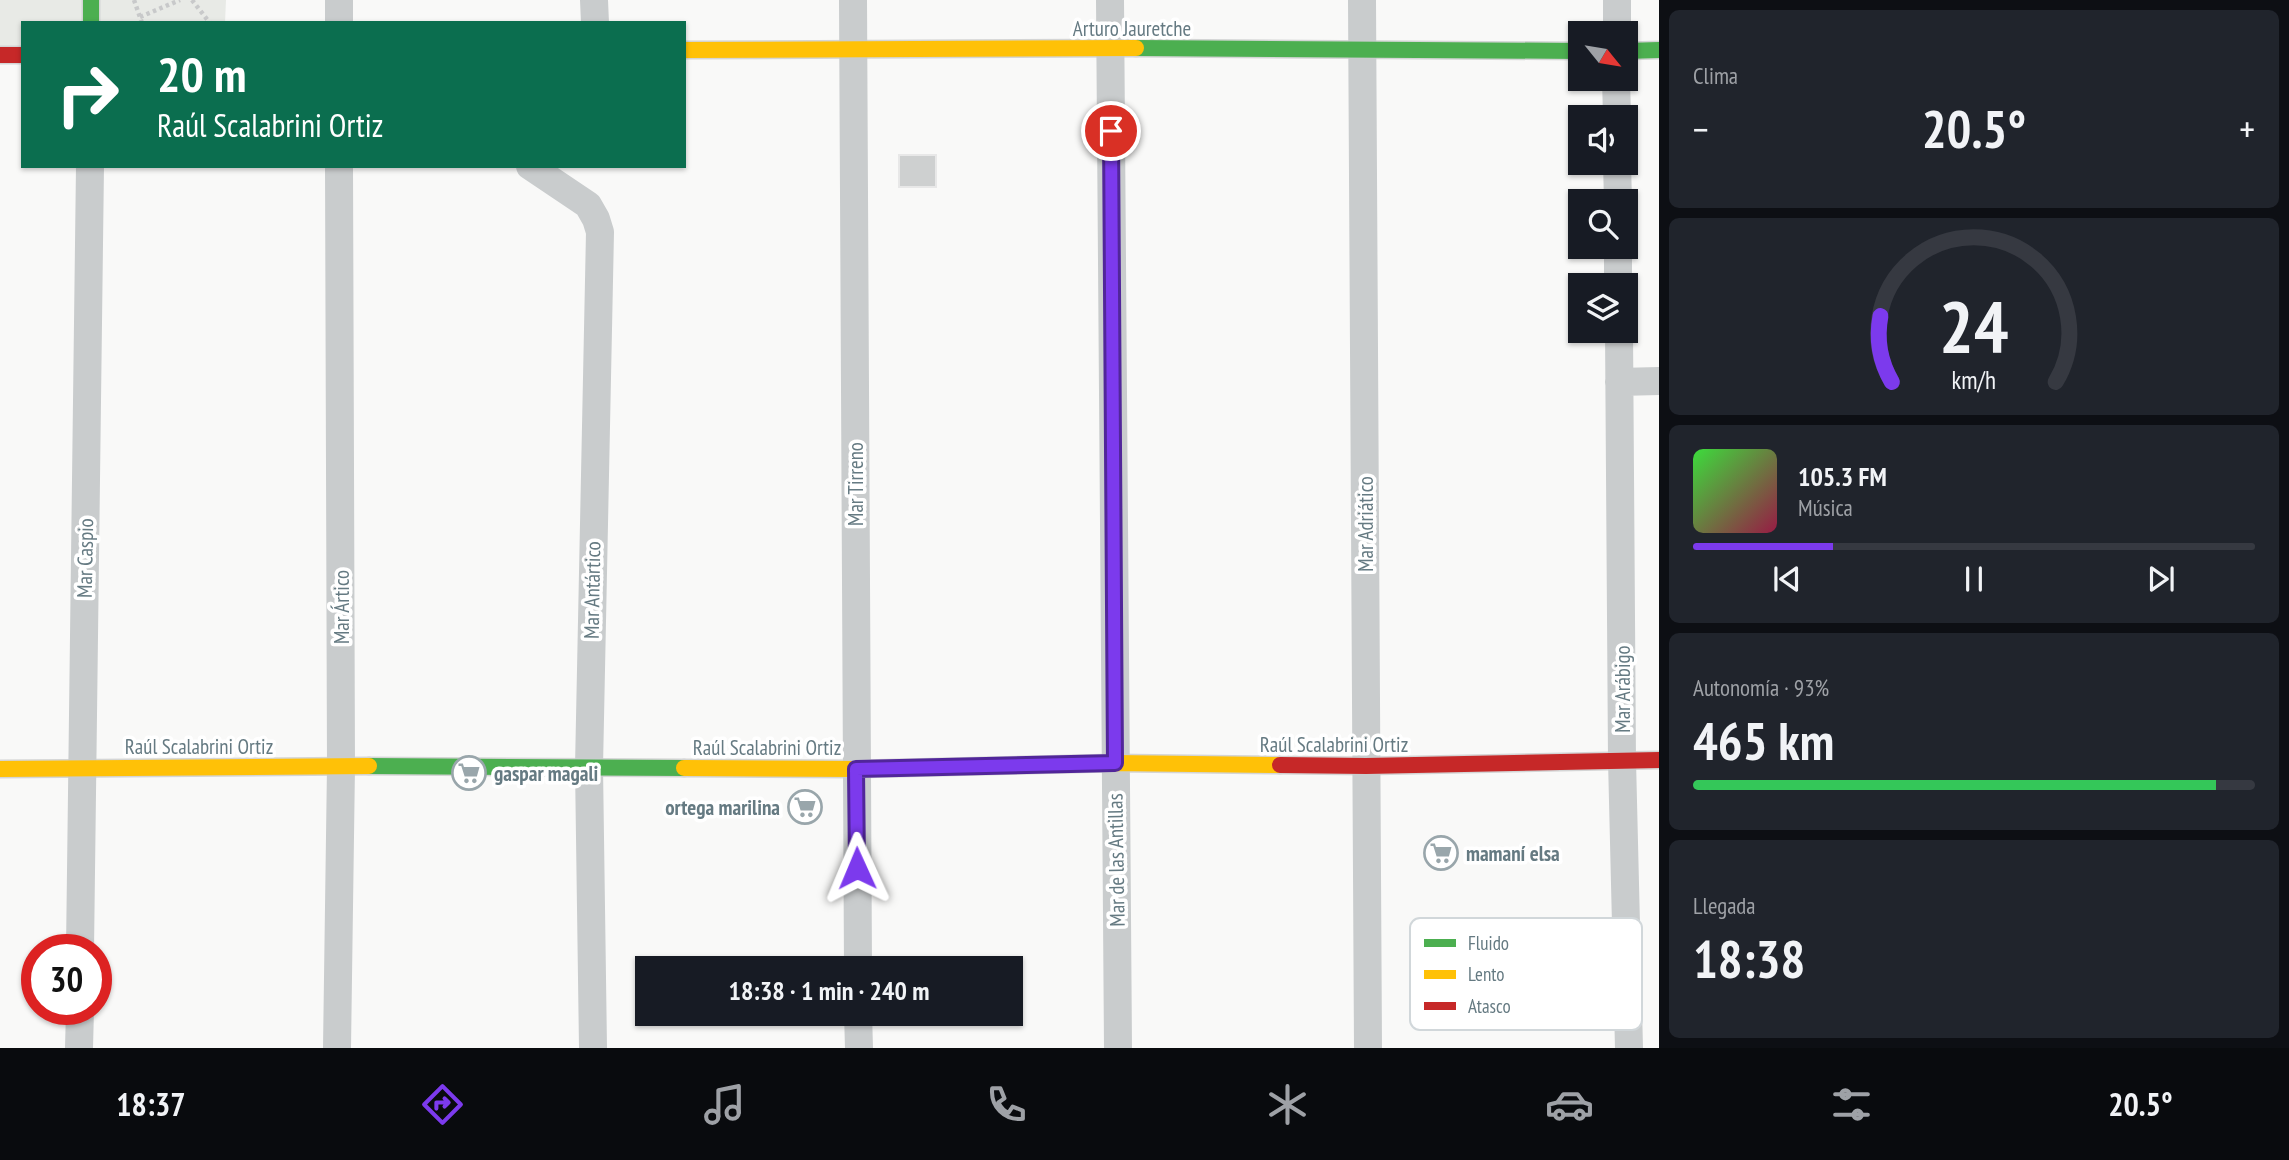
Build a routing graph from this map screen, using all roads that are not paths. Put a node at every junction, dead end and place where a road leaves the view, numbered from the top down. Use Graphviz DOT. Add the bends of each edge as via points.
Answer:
graph roads {
  1 [pos="91,0"];
  2 [pos="339,0"];
  3 [pos="594,0"];
  4 [pos="853,0"];
  5 [pos="1110,0"];
  6 [pos="1362,0"];
  7 [pos="1618,0"];
  8 [pos="91,21"];
  9 [pos="339,21"];
  10 [pos="595,21"];
  11 [pos="1617,21"];
  12 [pos="1110,48"];
  13 [pos="853,49"];
  14 [pos="686,50"];
  15 [pos="1362,50"];
  16 [pos="1659,50"];
  17 [pos="1568,51"];
  18 [pos="1638,51"];
  19 [pos="0,55"];
  20 [pos="21,55"];
  21 [pos="90,168"];
  22 [pos="340,168"];
  23 [pos="533,168"];
  24 [pos="1619,343"];
  25 [pos="1619,382"];
  26 [pos="1659,382"];
  27 [pos="1622,760"];
  28 [pos="1659,760"];
  29 [pos="1115,763"];
  30 [pos="341,766"];
  31 [pos="1366,766"];
  32 [pos="589,767"];
  33 [pos="82,768"];
  34 [pos="0,769"];
  35 [pos="856,769"];
  36 [pos="1626,918"];
  37 [pos="80,934"];
  38 [pos="858,956"];
  39 [pos="79,1025"];
  40 [pos="858,1026"];
  41 [pos="1629,1030"];
  42 [pos="79,1048"];
  43 [pos="337,1048"];
  44 [pos="593,1048"];
  45 [pos="859,1048"];
  46 [pos="1118,1048"];
  47 [pos="1368,1048"];
  48 [pos="1629,1048"];
  1 -- 8 [label="street"];
  2 -- 9 [label="street"];
  3 -- 10 [label="street"];
  4 -- 13 [label="street, Mar Tirreno"];
  5 -- 12 [label="street, Mar de las Antillas"];
  6 -- 15 [label="street, Mar Adriático"];
  7 -- 11 [label="street"];
  12 -- 13 [label="street, Arturo Jauretche"];
  12 -- 15 [label="street, Arturo Jauretche"];
  12 -- 29 [label="street, Mar de las Antillas"];
  13 -- 14 [label="street, Arturo Jauretche"];
  13 -- 35 [label="street, Mar Tirreno"];
  15 -- 17 [label="street, Arturo Jauretche"];
  15 -- 31 [label="street, Mar Adriático"];
  16 -- 18 [label="street"];
  19 -- 20 [label="street"];
  21 -- 33 [label="street, Mar Caspio"];
  22 -- 30 [label="street, Mar Ártico"];
  23 -- 32 [label="street, Mar Antártico" via="588,205 600,232"];
  24 -- 25 [label="street, Mar Arábigo"];
  25 -- 26 [label="street"];
  25 -- 27 [label="street, Mar Arábigo"];
  27 -- 28 [label="street, Raúl Scalabrini Ortiz"];
  27 -- 31 [label="street, Raúl Scalabrini Ortiz"];
  27 -- 36 [label="street, Mar Arábigo"];
  29 -- 31 [label="street, Raúl Scalabrini Ortiz"];
  29 -- 35 [label="street, Raúl Scalabrini Ortiz"];
  29 -- 46 [label="street, Mar de las Antillas"];
  30 -- 32 [label="street, Raúl Scalabrini Ortiz"];
  30 -- 33 [label="street, Raúl Scalabrini Ortiz"];
  30 -- 43 [label="street, Mar Ártico"];
  31 -- 47 [label="street, Mar Adriático"];
  32 -- 35 [label="street, Raúl Scalabrini Ortiz"];
  32 -- 44 [label="street, Mar Antártico"];
  33 -- 34 [label="street, Raúl Scalabrini Ortiz"];
  33 -- 37 [label="street, Mar Caspio"];
  35 -- 38 [label="street, Mar Tirreno"];
  39 -- 42 [label="street"];
  40 -- 45 [label="street"];
  41 -- 48 [label="street, Mar Arábigo"];
}
